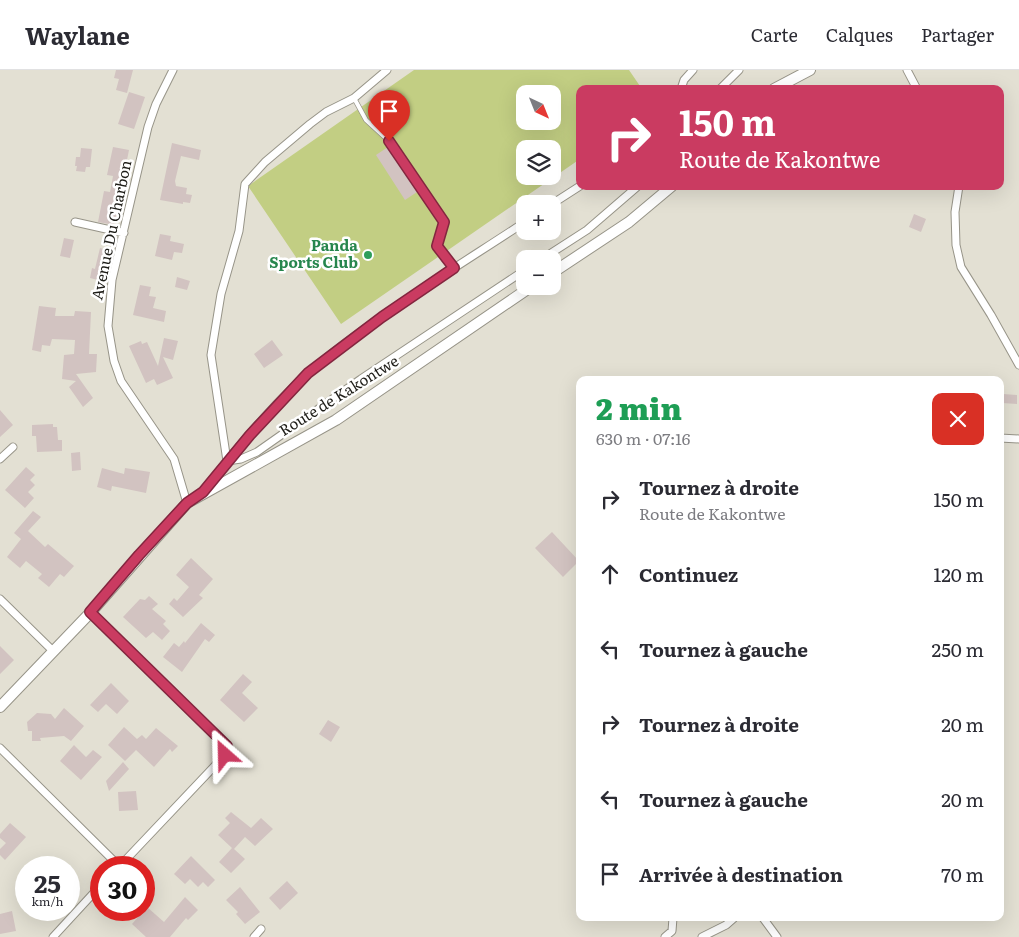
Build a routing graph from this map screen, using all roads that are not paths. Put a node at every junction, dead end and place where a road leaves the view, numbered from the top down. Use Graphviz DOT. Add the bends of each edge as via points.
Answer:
graph roads {
  1 [pos="173,70"];
  2 [pos="387,70"];
  3 [pos="693,70"];
  4 [pos="739,70"];
  5 [pos="810,70"];
  6 [pos="908,70"];
  7 [pos="682,85"];
  8 [pos="724,85"];
  9 [pos="782,85"];
  10 [pos="915,85"];
  11 [pos="354,98"];
  12 [pos="576,189"];
  13 [pos="633,190"];
  14 [pos="667,190"];
  15 [pos="959,190"];
  16 [pos="561,198"];
  17 [pos="75,222"];
  18 [pos="516,228"];
  19 [pos="124,233"];
  20 [pos="556,250"];
  21 [pos="561,267"];
  22 [pos="454,268"];
  23 [pos="516,276"];
  24 [pos="519,295"];
  25 [pos="1019,365"];
  26 [pos="1004,438"];
  27 [pos="1019,439"];
  28 [pos="13,447"];
  29 [pos="0,460"];
  30 [pos="227,461"];
  31 [pos="203,492"];
  32 [pos="187,503"];
  33 [pos="0,599"];
  34 [pos="90,612"];
  35 [pos="53,651"];
  36 [pos="0,707"];
  37 [pos="0,748"];
  38 [pos="108,856"];
  39 [pos="129,856"];
  40 [pos="90,897"];
  41 [pos="673,921"];
  42 [pos="731,921"];
  43 [pos="765,921"];
  44 [pos="261,929"];
  45 [pos="53,937"];
  46 [pos="254,937"];
  47 [pos="665,937"];
  48 [pos="702,937"];
  49 [pos="777,937"];
  1 -- 19 [label="street, Avenue Du Charbon" via="148,127"];
  2 -- 11 [label="street"];
  3 -- 7 [label="street"];
  4 -- 8 [label="street"];
  5 -- 9 [label="street"];
  6 -- 10 [label="street"];
  11 -- 22 [label="lane" via="366,120 389,141 444,222 437,246"];
  11 -- 30 [label="street" via="310,124 265,162 245,184 211,355"];
  12 -- 16 [label="street"];
  13 -- 20 [label="street" via="587,230"];
  14 -- 21 [label="street" via="629,222"];
  15 -- 25 [label="street" via="955,220 960,268"];
  17 -- 19 [label="street"];
  18 -- 22 [label="street"];
  19 -- 32 [label="street, Avenue Du Charbon" via="108,304 110,344 121,381 174,459"];
  22 -- 30 [label="street" via="321,363 282,400"];
  23 -- 30 [label="street" via="368,373 257,452"];
  24 -- 31 [label="street, Route de Kakontwe" via="336,420"];
  26 -- 27 [label="street"];
  28 -- 29 [label="street"];
  30 -- 31 [label="street"];
  31 -- 32 [label="street, Route de Kakontwe"];
  32 -- 34 [label="street, Route de Kakontwe"];
  33 -- 35 [label="street"];
  34 -- 35 [label="street, Route de Kakontwe"];
  34 -- 39 [label="street" via="227,746 225,755"];
  35 -- 36 [label="street, Route de Kakontwe"];
  37 -- 38 [label="street"];
  40 -- 45 [label="street"];
  41 -- 47 [label="street" via="672,931"];
  42 -- 48 [label="street"];
  43 -- 49 [label="street"];
  44 -- 46 [label="street"];
}
